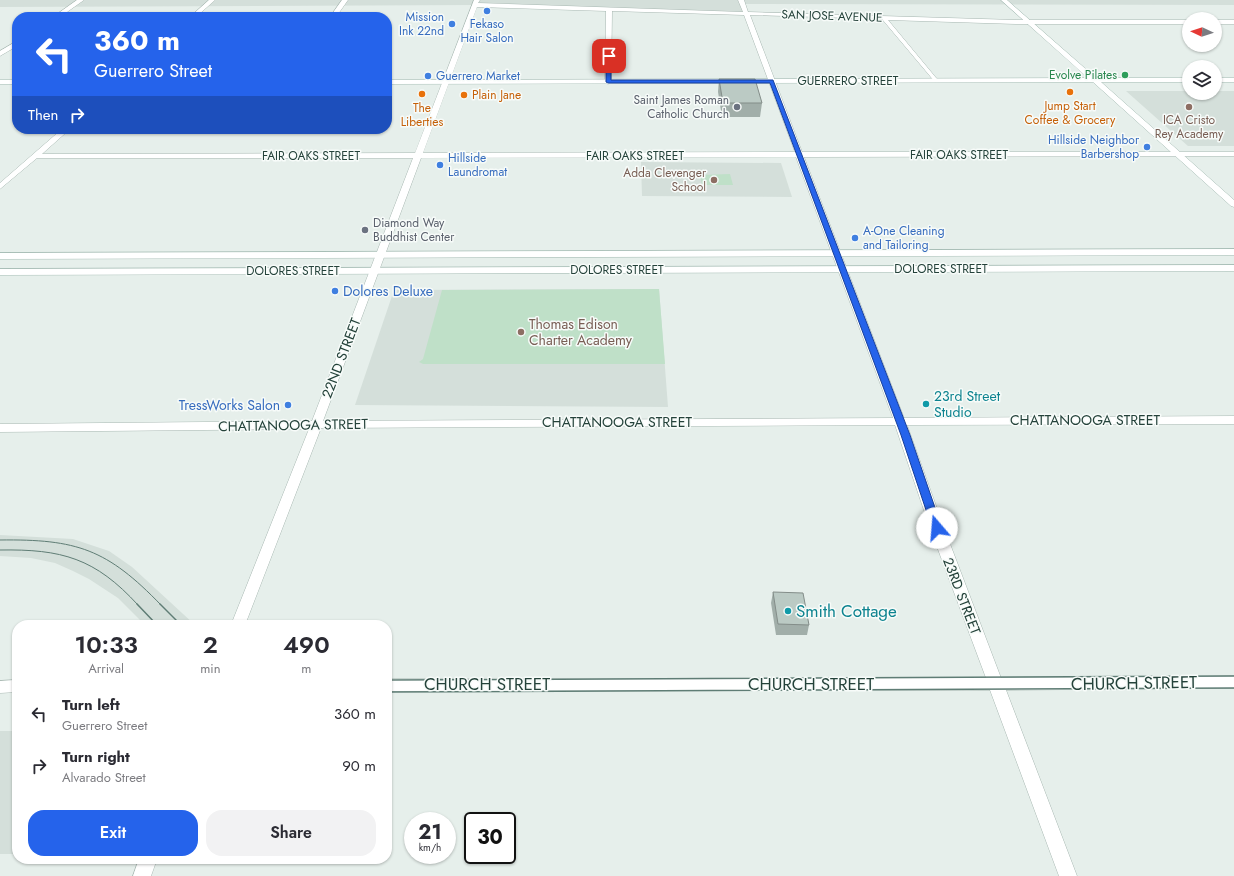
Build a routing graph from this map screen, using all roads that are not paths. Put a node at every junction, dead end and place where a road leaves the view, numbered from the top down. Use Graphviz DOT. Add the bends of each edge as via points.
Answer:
graph roads {
  1 [pos="82,0"];
  2 [pos="212,0"];
  3 [pos="345,0"];
  4 [pos="741,0"];
  5 [pos="1004,0"];
  6 [pos="476,3"];
  7 [pos="609,10"];
  8 [pos="64,12"];
  9 [pos="199,12"];
  10 [pos="336,12"];
  11 [pos="747,14"];
  12 [pos="884,18"];
  13 [pos="1182,22"];
  14 [pos="1222,22"];
  15 [pos="1234,22"];
  16 [pos="1029,23"];
  17 [pos="12,46"];
  18 [pos="0,54"];
  19 [pos="935,80"];
  20 [pos="1182,80"];
  21 [pos="1222,80"];
  22 [pos="1234,80"];
  23 [pos="1094,81"];
  24 [pos="0,82"];
  25 [pos="12,82"];
  26 [pos="392,82"];
  27 [pos="608,82"];
  28 [pos="445,84"];
  29 [pos="773,84"];
  30 [pos="1234,85"];
  31 [pos="1100,86"];
  32 [pos="1182,86"];
  33 [pos="1222,86"];
  34 [pos="0,87"];
  35 [pos="12,87"];
  36 [pos="392,87"];
  37 [pos="60,134"];
  38 [pos="1177,154"];
  39 [pos="1234,154"];
  40 [pos="35,156"];
  41 [pos="418,156"];
  42 [pos="800,156"];
  43 [pos="0,187"];
  44 [pos="1234,204"];
  45 [pos="1234,252"];
  46 [pos="836,253"];
  47 [pos="150,255"];
  48 [pos="381,255"];
  49 [pos="0,256"];
  50 [pos="1234,268"];
  51 [pos="842,270"];
  52 [pos="374,271"];
  53 [pos="0,272"];
  54 [pos="138,272"];
  55 [pos="1234,420"];
  56 [pos="900,421"];
  57 [pos="316,425"];
  58 [pos="0,428"];
  59 [pos="240,620"];
  60 [pos="1234,682"];
  61 [pos="994,684"];
  62 [pos="392,685"];
  63 [pos="0,686"];
  64 [pos="12,686"];
  65 [pos="146,864"];
  66 [pos="142,876"];
  67 [pos="1068,876"];
  1 -- 8 [label="street"];
  2 -- 9 [label="street"];
  3 -- 10 [label="street"];
  4 -- 11 [label="street, 23RD STREET"];
  5 -- 16 [label="street"];
  6 -- 7 [label="street, SAN JOSE AVENUE"];
  6 -- 28 [label="street, 22ND STREET"];
  7 -- 11 [label="street, SAN JOSE AVENUE"];
  7 -- 27 [label="street"];
  11 -- 12 [label="street, SAN JOSE AVENUE"];
  11 -- 29 [label="street, 23RD STREET"];
  12 -- 16 [label="street, SAN JOSE AVENUE"];
  12 -- 19 [label="street"];
  13 -- 16 [label="street, SAN JOSE AVENUE"];
  14 -- 15 [label="street"];
  16 -- 23 [label="street"];
  17 -- 18 [label="street"];
  19 -- 23 [label="street, GUERRERO STREET"];
  19 -- 29 [label="street, GUERRERO STREET"];
  20 -- 23 [label="street, GUERRERO STREET"];
  21 -- 22 [label="street"];
  23 -- 31 [label="street"];
  24 -- 25 [label="street"];
  26 -- 28 [label="street, GUERRERO STREET"];
  27 -- 28 [label="street, GUERRERO STREET"];
  27 -- 29 [label="street, GUERRERO STREET"];
  28 -- 29 [label="street, GUERRERO STREET"];
  28 -- 36 [label="street, GUERRERO STREET"];
  28 -- 41 [label="street, 22ND STREET"];
  29 -- 31 [label="street, GUERRERO STREET"];
  29 -- 42 [label="street, 23RD STREET"];
  30 -- 33 [label="street"];
  31 -- 32 [label="street, GUERRERO STREET"];
  31 -- 38 [label="street"];
  34 -- 35 [label="street"];
  37 -- 40 [label="street"];
  38 -- 39 [label="street, FAIR OAKS STREET"];
  38 -- 42 [label="street, FAIR OAKS STREET"];
  38 -- 44 [label="street"];
  40 -- 41 [label="street, FAIR OAKS STREET"];
  40 -- 43 [label="street"];
  41 -- 42 [label="street, FAIR OAKS STREET"];
  41 -- 48 [label="street, 22ND STREET"];
  42 -- 46 [label="street, 23RD STREET"];
  45 -- 46 [label="street, DOLORES STREET"];
  46 -- 48 [label="street, DOLORES STREET"];
  46 -- 51 [label="street, 23RD STREET"];
  47 -- 48 [label="street, DOLORES STREET"];
  47 -- 49 [label="street, DOLORES STREET"];
  47 -- 54 [label="street"];
  48 -- 52 [label="street, 22ND STREET"];
  50 -- 51 [label="street, DOLORES STREET"];
  51 -- 52 [label="street, DOLORES STREET"];
  51 -- 56 [label="street, 23RD STREET"];
  52 -- 54 [label="street, DOLORES STREET"];
  52 -- 57 [label="street, 22ND STREET"];
  53 -- 54 [label="street, DOLORES STREET"];
  55 -- 56 [label="street, CHATTANOOGA STREET"];
  56 -- 57 [label="street, CHATTANOOGA STREET"];
  56 -- 61 [label="street, 23RD STREET"];
  57 -- 58 [label="street, CHATTANOOGA STREET"];
  57 -- 59 [label="street, 22ND STREET"];
  60 -- 61 [label="street, CHURCH STREET"];
  61 -- 62 [label="street, CHURCH STREET"];
  61 -- 67 [label="street, 23RD STREET"];
  63 -- 64 [label="street"];
  65 -- 66 [label="street"];
}
